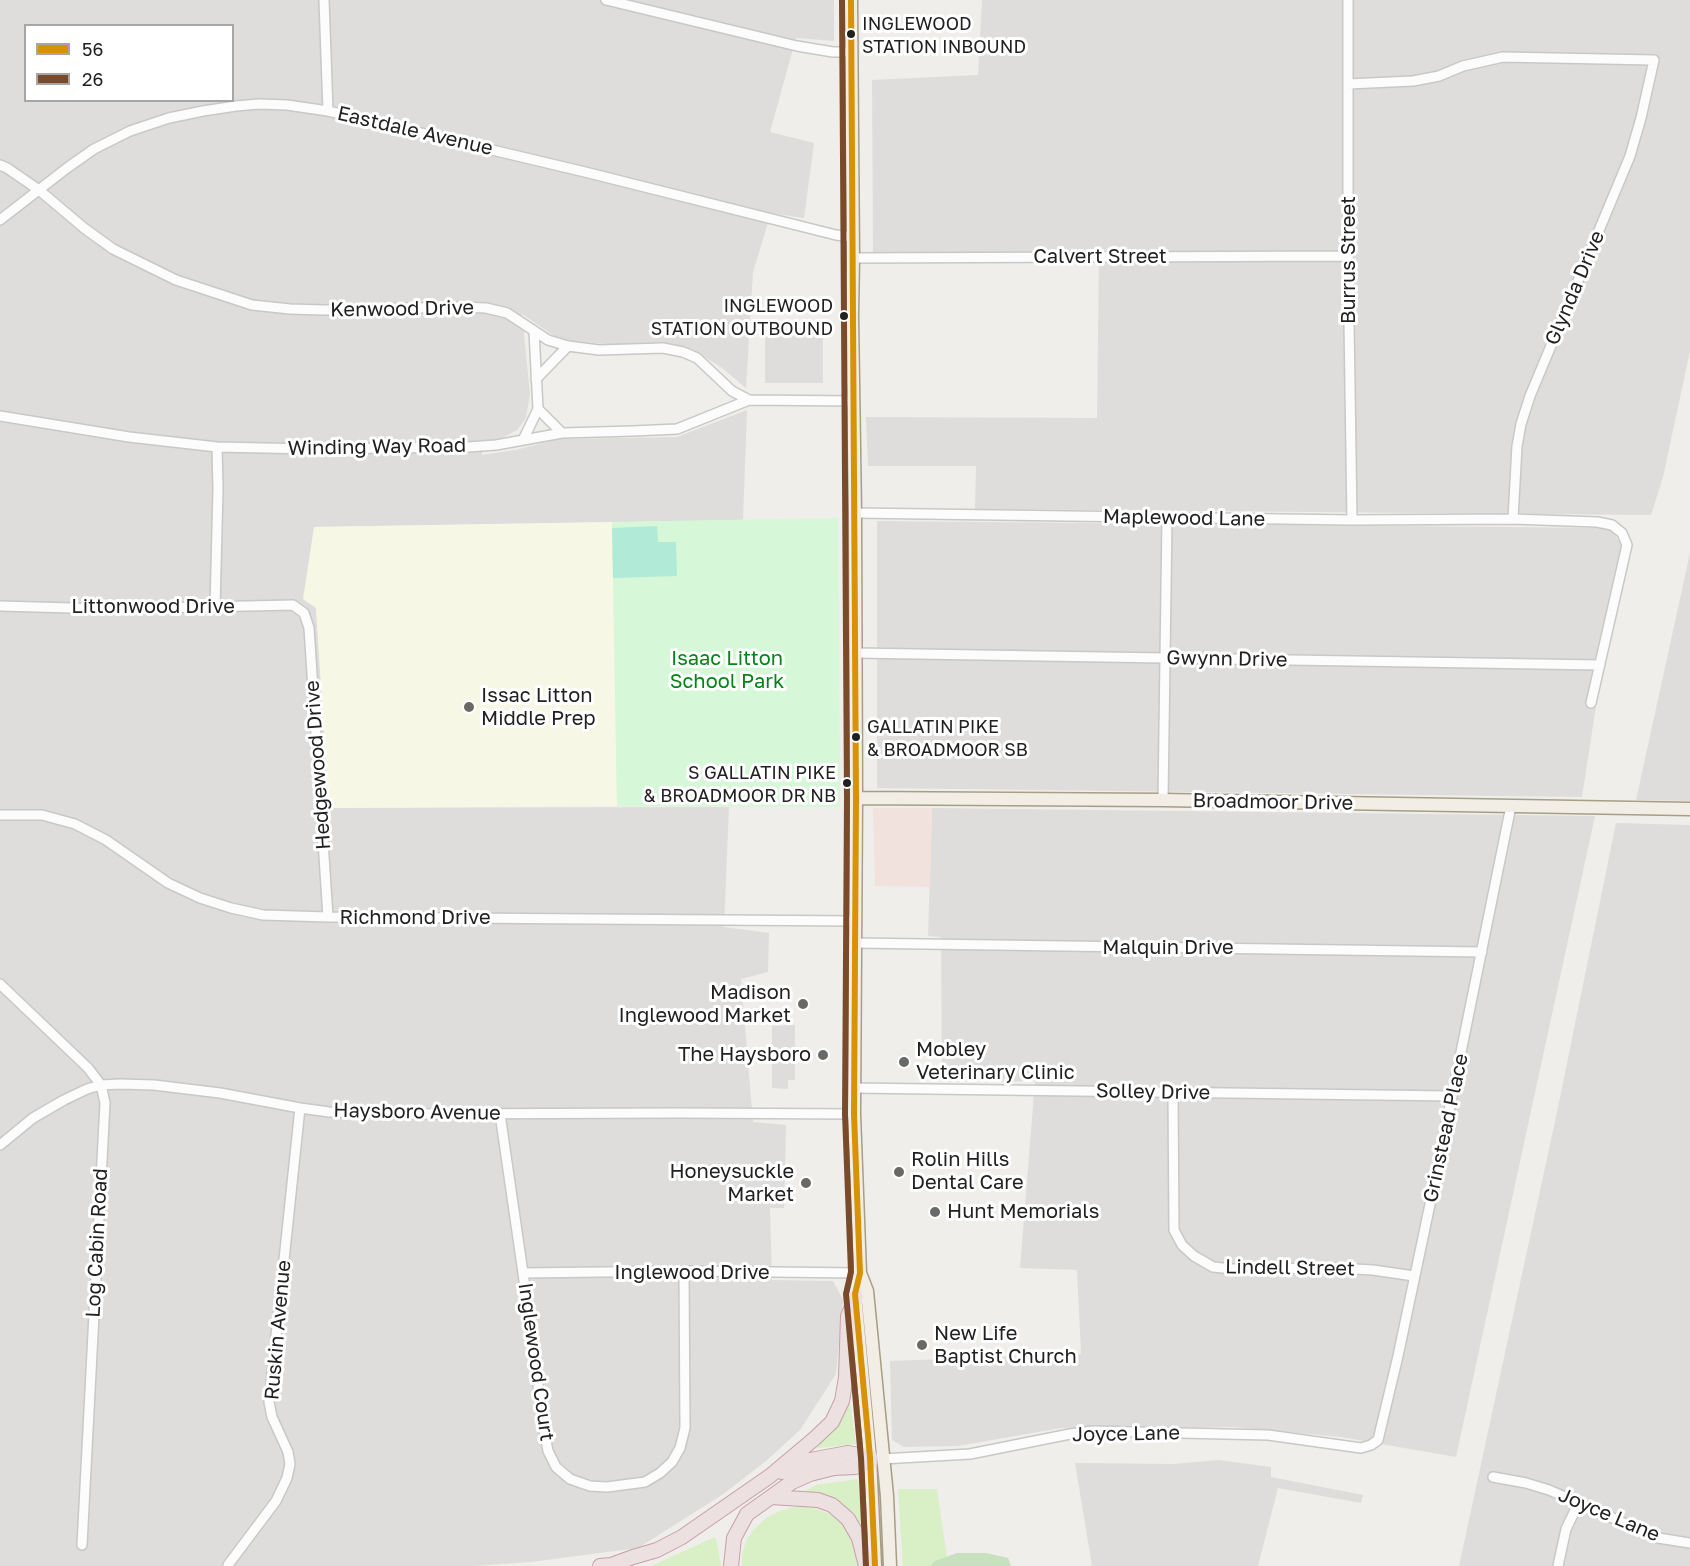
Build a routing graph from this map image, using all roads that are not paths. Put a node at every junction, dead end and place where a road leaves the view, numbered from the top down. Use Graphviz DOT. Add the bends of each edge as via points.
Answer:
graph roads {
  1 [pos="324,0"];
  2 [pos="606,0"];
  3 [pos="851,0"];
  4 [pos="1348,0"];
  5 [pos="852,52"];
  6 [pos="1348,84"];
  7 [pos="328,111"];
  8 [pos="0,165"];
  9 [pos="39,190"];
  10 [pos="0,220"];
  11 [pos="852,237"];
  12 [pos="1348,256"];
  13 [pos="853,258"];
  14 [pos="534,331"];
  15 [pos="568,346"];
  16 [pos="536,379"];
  17 [pos="749,400"];
  18 [pos="853,400"];
  19 [pos="538,409"];
  20 [pos="0,416"];
  21 [pos="562,433"];
  22 [pos="523,440"];
  23 [pos="217,447"];
  24 [pos="855,513"];
  25 [pos="1167,518"];
  26 [pos="1513,519"];
  27 [pos="1352,520"];
  28 [pos="0,606"];
  29 [pos="215,607"];
  30 [pos="304,613"];
  31 [pos="855,653"];
  32 [pos="1164,657"];
  33 [pos="1600,665"];
  34 [pos="1591,703"];
  35 [pos="856,798"];
  36 [pos="1163,801"];
  37 [pos="1511,806"];
  38 [pos="1690,809"];
  39 [pos="0,815"];
  40 [pos="328,917"];
  41 [pos="854,921"];
  42 [pos="855,943"];
  43 [pos="1482,952"];
  44 [pos="0,984"];
  45 [pos="101,1085"];
  46 [pos="854,1088"];
  47 [pos="1173,1092"];
  48 [pos="1452,1096"];
  49 [pos="300,1108"];
  50 [pos="500,1114"];
  51 [pos="854,1114"];
  52 [pos="0,1145"];
  53 [pos="684,1271"];
  54 [pos="523,1273"];
  55 [pos="860,1273"];
  56 [pos="1414,1276"];
  57 [pos="856,1297"];
  58 [pos="1371,1445"];
  59 [pos="874,1459"];
  60 [pos="770,1476"];
  61 [pos="1493,1477"];
  62 [pos="771,1497"];
  63 [pos="1579,1502"];
  64 [pos="1690,1543"];
  65 [pos="82,1545"];
  66 [pos="228,1564"];
  67 [pos="600,1566"];
  68 [pos="731,1566"];
  69 [pos="866,1566"];
  70 [pos="874,1566"];
  71 [pos="890,1566"];
  72 [pos="1557,1566"];
  1 -- 7 [label="street"];
  2 -- 5 [label="street" via="797,46"];
  3 -- 5 [label="main road"];
  4 -- 6 [label="street, Burrus Street"];
  5 -- 11 [label="main road"];
  6 -- 12 [label="street, Burrus Street"];
  6 -- 26 [label="street, Glynda Drive" via="1413,81 1503,57 1654,60 1630,156 1521,424"];
  7 -- 9 [label="street, Eastdale Avenue" via="259,104 170,118 130,131 94,149"];
  7 -- 11 [label="street, Eastdale Avenue"];
  8 -- 9 [label="street, Kenwood Drive"];
  9 -- 10 [label="street, Eastdale Avenue"];
  9 -- 14 [label="street, Kenwood Drive" via="103,242 138,263 252,305 322,310 486,308 507,314"];
  11 -- 13 [label="main road"];
  12 -- 13 [label="street, Calvert Street"];
  12 -- 27 [label="street, Burrus Street"];
  13 -- 18 [label="main road"];
  14 -- 15 [label="street, Kenwood Drive"];
  14 -- 16 [label="street"];
  15 -- 16 [label="street"];
  15 -- 17 [label="street, Kenwood Drive" via="683,352 697,358 732,391"];
  16 -- 19 [label="street"];
  17 -- 18 [label="street"];
  17 -- 21 [label="street, Winding Way Road" via="677,429"];
  18 -- 24 [label="main road"];
  19 -- 21 [label="street"];
  19 -- 22 [label="street"];
  20 -- 23 [label="street, Winding Way Road"];
  21 -- 22 [label="street, Winding Way Road"];
  22 -- 23 [label="street, Winding Way Road" via="468,447"];
  23 -- 29 [label="street"];
  24 -- 25 [label="street, Maplewood Lane"];
  24 -- 31 [label="main road"];
  25 -- 27 [label="street, Maplewood Lane"];
  25 -- 32 [label="street"];
  26 -- 27 [label="street, Maplewood Lane"];
  26 -- 33 [label="street, Maplewood Lane" via="1597,522 1612,525 1622,533 1627,545"];
  28 -- 29 [label="street, Littonwood Drive"];
  29 -- 30 [label="street, Littonwood Drive" via="293,605"];
  30 -- 40 [label="street, Hedgewood Drive" via="309,628"];
  31 -- 32 [label="street, Gwynn Drive"];
  31 -- 35 [label="main road"];
  32 -- 33 [label="street, Gwynn Drive"];
  32 -- 36 [label="street"];
  33 -- 34 [label="street, Maplewood Lane"];
  35 -- 36 [label="main road, Broadmoor Drive"];
  35 -- 41 [label="main road"];
  36 -- 37 [label="main road, Broadmoor Drive"];
  37 -- 38 [label="main road, Broadmoor Drive"];
  37 -- 43 [label="street, Grinstead Place"];
  39 -- 40 [label="street, Richmond Drive" via="42,815 75,824 106,840 168,883 231,908 263,915"];
  40 -- 41 [label="street, Richmond Drive"];
  41 -- 42 [label="main road"];
  42 -- 43 [label="street, Malquin Drive"];
  42 -- 46 [label="main road"];
  43 -- 48 [label="street, Grinstead Place"];
  44 -- 45 [label="street"];
  45 -- 49 [label="street, Haysboro Avenue" via="154,1085"];
  45 -- 52 [label="street, Haysboro Avenue" via="33,1118"];
  45 -- 65 [label="street, Log Cabin Road" via="105,1102"];
  46 -- 47 [label="street, Solley Drive"];
  46 -- 51 [label="main road"];
  47 -- 48 [label="street, Solley Drive"];
  47 -- 56 [label="street, Lindell Street" via="1174,1230 1194,1256 1213,1267 1232,1269 1337,1268"];
  48 -- 56 [label="street, Grinstead Place"];
  49 -- 50 [label="street, Haysboro Avenue" via="329,1112"];
  49 -- 66 [label="street, Ruskin Avenue" via="269,1402 290,1464 276,1501"];
  50 -- 51 [label="street, Haysboro Avenue"];
  50 -- 54 [label="street, Inglewood Court"];
  51 -- 55 [label="main road"];
  53 -- 54 [label="street, Inglewood Drive"];
  53 -- 54 [label="street, Inglewood Court" via="685,1428 680,1448 672,1462 645,1482 607,1487 570,1479 556,1467 548,1451"];
  53 -- 55 [label="street, Inglewood Drive"];
  55 -- 57 [label="main road"];
  55 -- 59 [label="main road" via="867,1291"];
  56 -- 58 [label="street, Grinstead Place" via="1378,1440"];
  57 -- 59 [label="main road"];
  57 -- 60 [label="highway" via="848,1316 842,1401 832,1422"];
  58 -- 59 [label="street, Joyce Lane" via="1361,1448 1268,1435 1093,1431 970,1454"];
  59 -- 60 [label="highway" via="848,1453 810,1460"];
  59 -- 62 [label="highway" via="855,1467 810,1474"];
  59 -- 70 [label="main road"];
  59 -- 71 [label="main road" via="887,1496"];
  60 -- 67 [label="highway" via="682,1537 657,1550"];
  61 -- 63 [label="street, Joyce Lane" via="1526,1483"];
  62 -- 68 [label="highway" via="747,1514 734,1539"];
  62 -- 69 [label="highway" via="818,1500 832,1505 848,1519 859,1538"];
  63 -- 64 [label="street, Joyce Lane" via="1658,1538"];
  63 -- 72 [label="street" via="1566,1529"];
}
